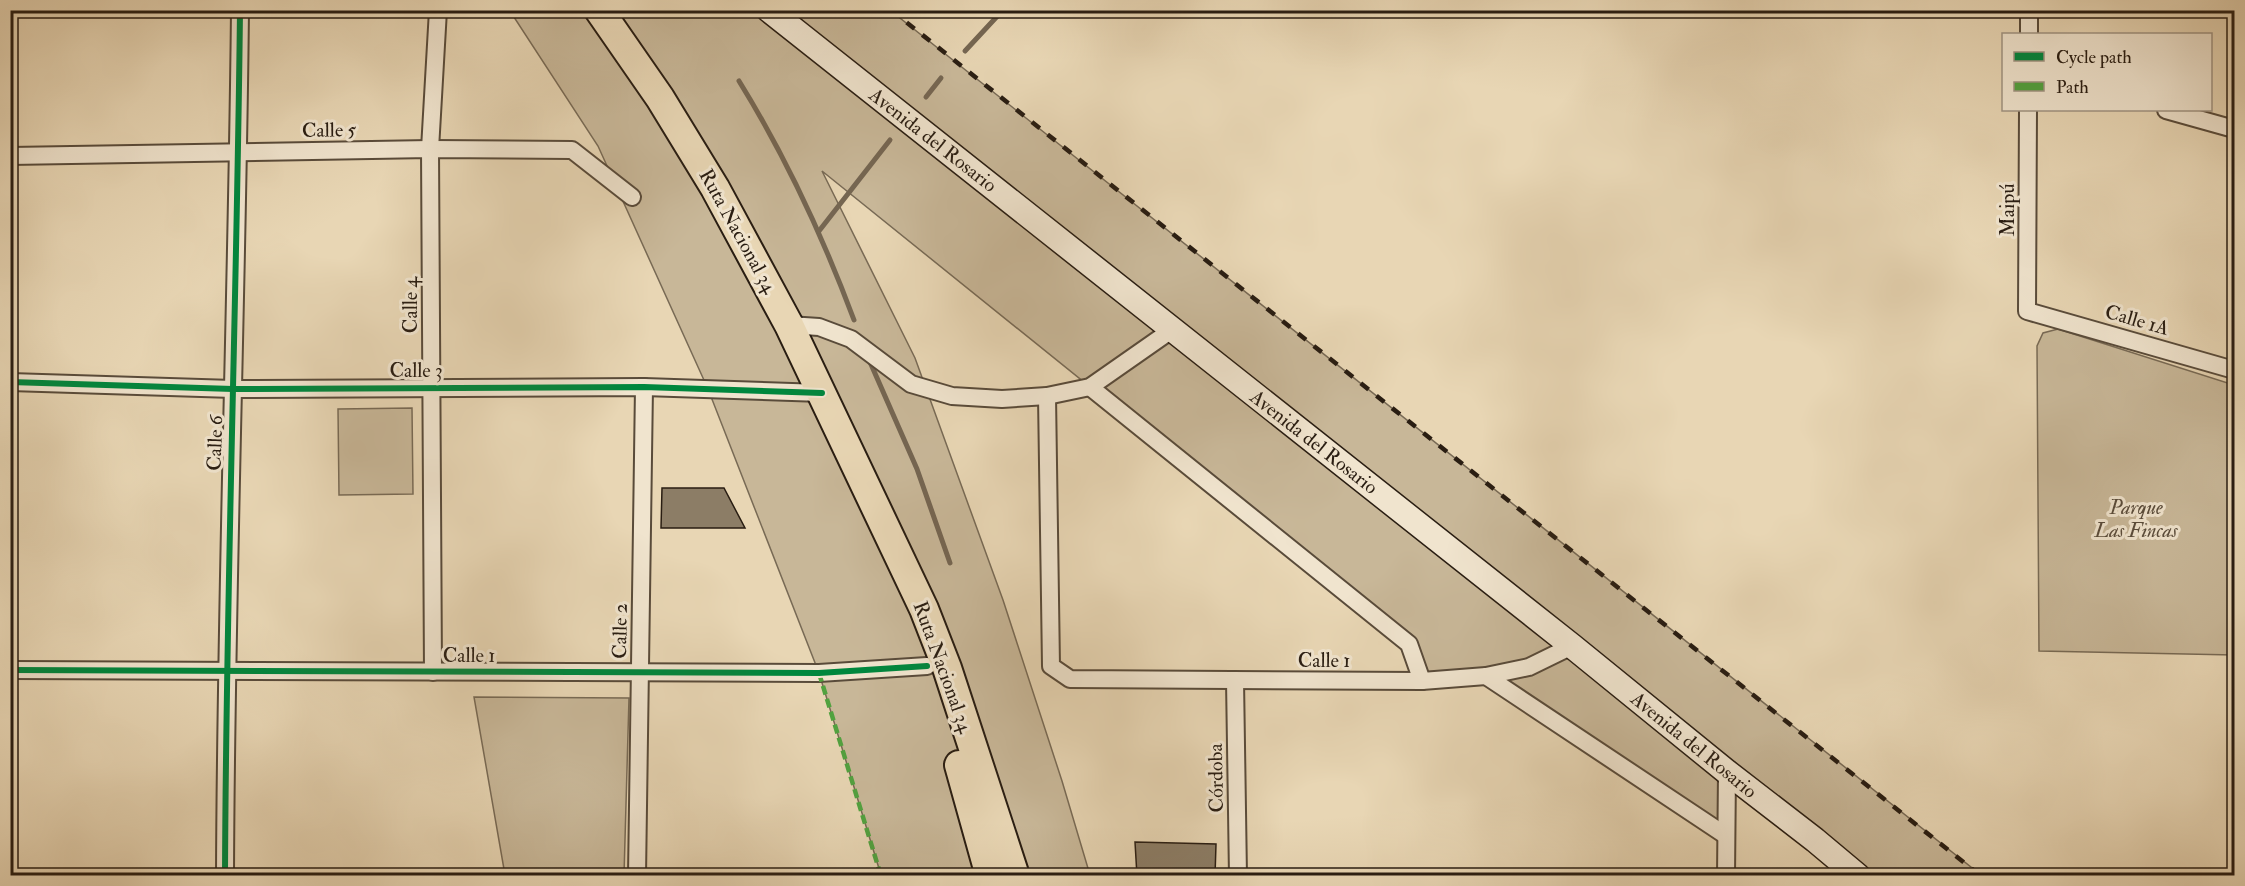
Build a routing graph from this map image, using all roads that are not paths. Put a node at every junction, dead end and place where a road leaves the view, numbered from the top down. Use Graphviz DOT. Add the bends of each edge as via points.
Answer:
graph roads {
  1 [pos="240,10"];
  2 [pos="438,10"];
  3 [pos="599,10"];
  4 [pos="769,10"];
  5 [pos="2029,10"];
  6 [pos="2029,33"];
  7 [pos="2028,111"];
  8 [pos="2170,111"];
  9 [pos="2235,129"];
  10 [pos="430,148"];
  11 [pos="238,153"];
  12 [pos="10,156"];
  13 [pos="632,197"];
  14 [pos="2027,311"];
  15 [pos="789,325"];
  16 [pos="1173,329"];
  17 [pos="2235,370"];
  18 [pos="10,382"];
  19 [pos="432,387"];
  20 [pos="644,387"];
  21 [pos="1090,387"];
  22 [pos="233,388"];
  23 [pos="822,393"];
  24 [pos="1047,396"];
  25 [pos="856,465"];
  26 [pos="1572,646"];
  27 [pos="927,666"];
  28 [pos="10,670"];
  29 [pos="225,670"];
  30 [pos="433,672"];
  31 [pos="640,673"];
  32 [pos="1486,676"];
  33 [pos="1235,680"];
  34 [pos="1422,681"];
  35 [pos="1727,772"];
  36 [pos="1725,835"];
  37 [pos="988,872"];
  38 [pos="225,876"];
  39 [pos="637,876"];
  40 [pos="1015,876"];
  41 [pos="1238,876"];
  42 [pos="1726,876"];
  43 [pos="1858,876"];
  1 -- 11 [label="street, Calle 6"];
  2 -- 10 [label="street, Calle 4"];
  3 -- 15 [label="highway, Ruta Nacional 34" via="660,98 715,188"];
  4 -- 16 [label="main road, Avenida del Rosario"];
  5 -- 6 [label="street"];
  7 -- 14 [label="street, Maipú"];
  8 -- 9 [label="street"];
  10 -- 11 [label="street, Calle 5"];
  10 -- 13 [label="street, Calle 5" via="572,150"];
  10 -- 19 [label="street, Calle 4"];
  11 -- 12 [label="street, Calle 5"];
  11 -- 22 [label="street, Calle 6"];
  14 -- 17 [label="street, Calle 1A"];
  15 -- 23 [label="highway, Ruta Nacional 34"];
  15 -- 24 [label="street" via="819,327 851,339 911,384 952,396"];
  16 -- 21 [label="street"];
  16 -- 26 [label="main road, Avenida del Rosario"];
  18 -- 22 [label="street, Calle 3"];
  19 -- 20 [label="street, Calle 3"];
  19 -- 22 [label="street, Calle 3"];
  19 -- 30 [label="street, Calle 4"];
  20 -- 23 [label="street, Calle 3"];
  20 -- 31 [label="street, Calle 2"];
  21 -- 24 [label="street"];
  21 -- 34 [label="street" via="1409,644"];
  22 -- 29 [label="street, Calle 6"];
  23 -- 25 [label="highway, Ruta Nacional 34"];
  24 -- 33 [label="street, Calle 1" via="1051,666 1070,679"];
  25 -- 27 [label="highway, Ruta Nacional 34"];
  25 -- 40 [label="highway, Ruta Nacional 34" via="924,609 947,668"];
  26 -- 32 [label="street, Calle 1" via="1529,667"];
  26 -- 35 [label="main road, Avenida del Rosario"];
  27 -- 31 [label="street, Calle 1" via="819,673"];
  27 -- 37 [label="highway, Ruta Nacional 34" via="961,769"];
  28 -- 29 [label="street, Calle 1"];
  29 -- 30 [label="street, Calle 1"];
  29 -- 38 [label="street, Calle 6"];
  30 -- 31 [label="street, Calle 1"];
  31 -- 39 [label="street, Calle 2"];
  32 -- 34 [label="street, Calle 1"];
  32 -- 36 [label="street"];
  33 -- 34 [label="street, Calle 1"];
  33 -- 41 [label="street, Córdoba"];
  35 -- 36 [label="street"];
  35 -- 43 [label="main road, Avenida del Rosario"];
  36 -- 42 [label="street"];
}
